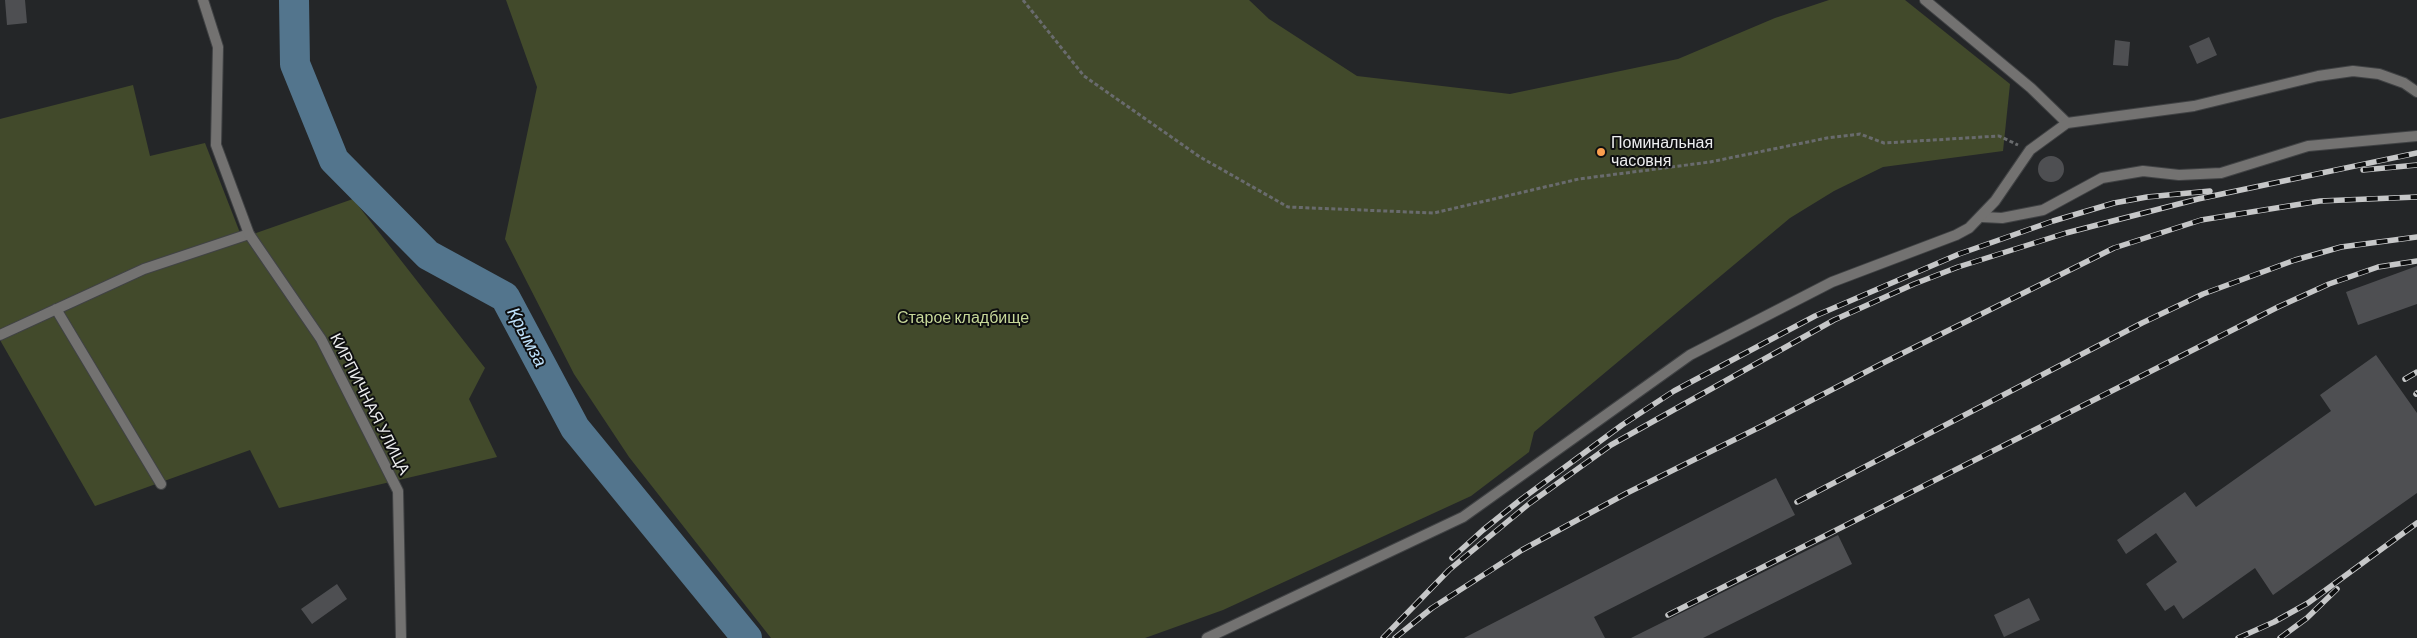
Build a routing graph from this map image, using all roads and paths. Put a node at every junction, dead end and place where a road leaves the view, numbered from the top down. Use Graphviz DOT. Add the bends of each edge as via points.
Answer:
graph roads {
  1 [pos="203,0"];
  2 [pos="1023,0"];
  3 [pos="1925,0"];
  4 [pos="2417,92"];
  5 [pos="2067,123"];
  6 [pos="2417,136"];
  7 [pos="2030,150"];
  8 [pos="1982,217"];
  9 [pos="249,234"];
  10 [pos="56,309"];
  11 [pos="0,335"];
  12 [pos="161,484"];
  13 [pos="401,638"];
  14 [pos="1207,638"];
  1 -- 9 [label="street, КИРПИЧНАЯ УЛИЦА" via="218,47 216,145"];
  2 -- 7 [label="path" via="1084,76 1200,157 1288,206 1434,213 1579,179 1710,162 1860,134 1884,143 1999,136"];
  3 -- 5 [label="street" via="2031,88"];
  4 -- 5 [label="street" via="2379,74 2352,72 2318,76 2194,106"];
  5 -- 7 [label="street"];
  6 -- 8 [label="street" via="2308,146 2221,173 2179,175 2143,171 2102,178 2043,210 2002,218"];
  7 -- 8 [label="street"];
  8 -- 14 [label="street" via="1956,235 1832,282 1690,354 1463,517"];
  9 -- 10 [label="street" via="144,268"];
  9 -- 13 [label="street, КИРПИЧНАЯ УЛИЦА" via="321,339 398,491"];
  10 -- 11 [label="street"];
  10 -- 12 [label="street"];
}
